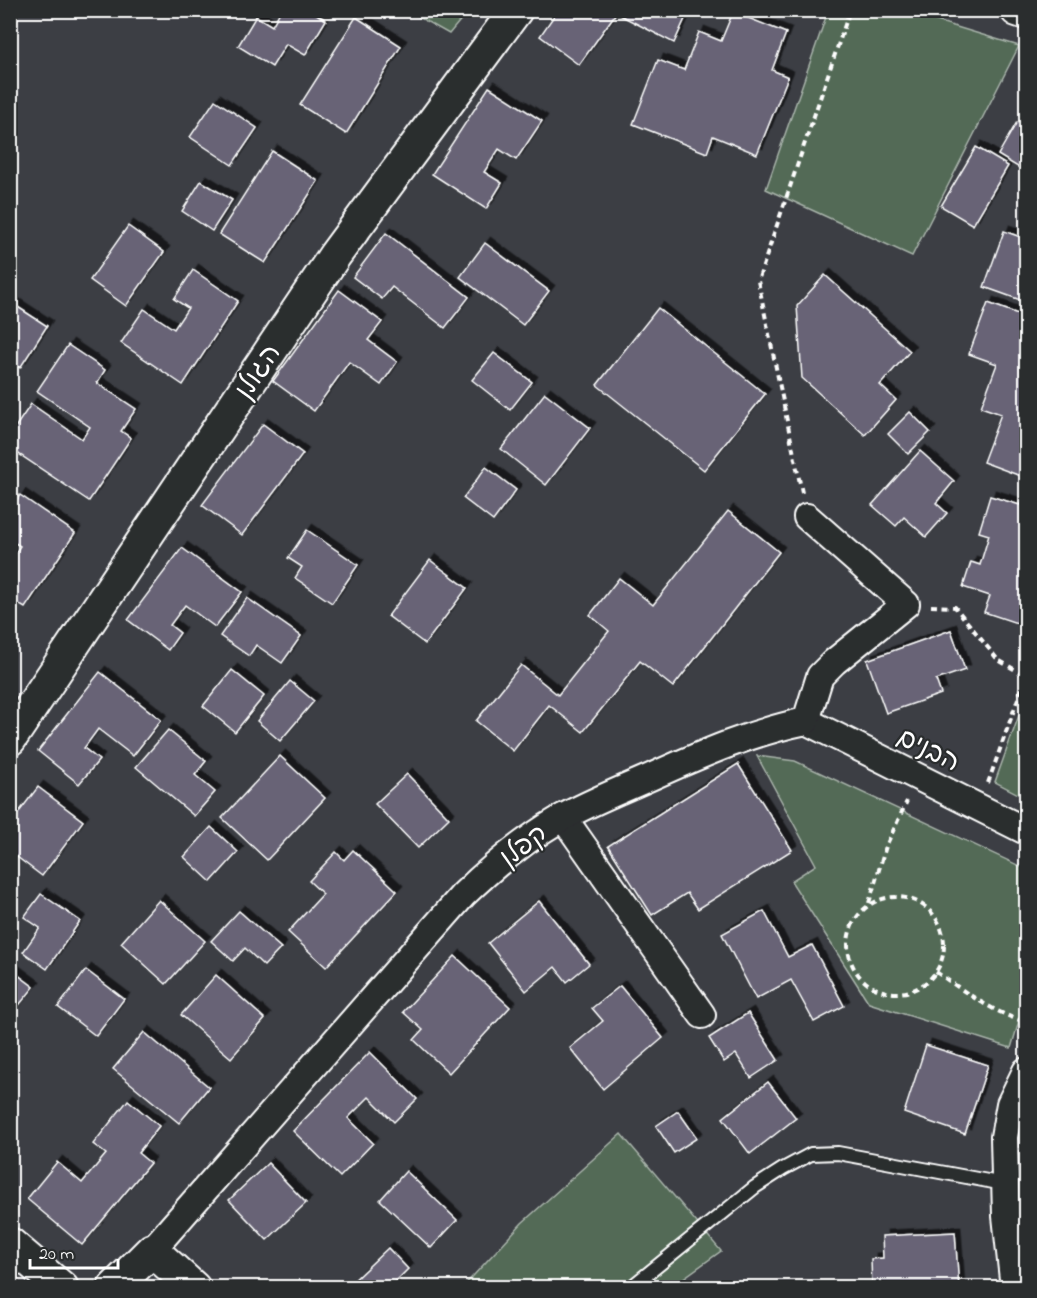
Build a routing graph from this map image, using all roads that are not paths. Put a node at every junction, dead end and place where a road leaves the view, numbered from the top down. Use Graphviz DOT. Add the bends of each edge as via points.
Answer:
graph roads {
  1 [pos="516,10"];
  2 [pos="1017,10"];
  3 [pos="1026,13"];
  4 [pos="807,517"];
  5 [pos="806,722"];
  6 [pos="10,739"];
  7 [pos="563,817"];
  8 [pos="1026,831"];
  9 [pos="702,1014"];
  10 [pos="1026,1071"];
  11 [pos="1004,1185"];
  12 [pos="10,1244"];
  13 [pos="152,1250"];
  14 [pos="62,1287"];
  15 [pos="114,1287"];
  16 [pos="194,1287"];
  17 [pos="630,1287"];
  18 [pos="1014,1287"];
  1 -- 6 [label="street, הגולן" via="334,255"];
  2 -- 3 [label="street"];
  4 -- 5 [label="street" via="906,604 819,676"];
  5 -- 7 [label="street, קפלן" via="727,744"];
  5 -- 8 [label="street, הבנים"];
  7 -- 9 [label="street"];
  7 -- 13 [label="street, קפלן" via="500,859 463,895"];
  10 -- 11 [label="street" via="1010,1104 1004,1137"];
  11 -- 17 [label="lane" via="838,1153 811,1154 755,1187"];
  11 -- 18 [label="street"];
  12 -- 14 [label="street"];
  13 -- 15 [label="street, קפלן"];
  13 -- 16 [label="street"];
}
